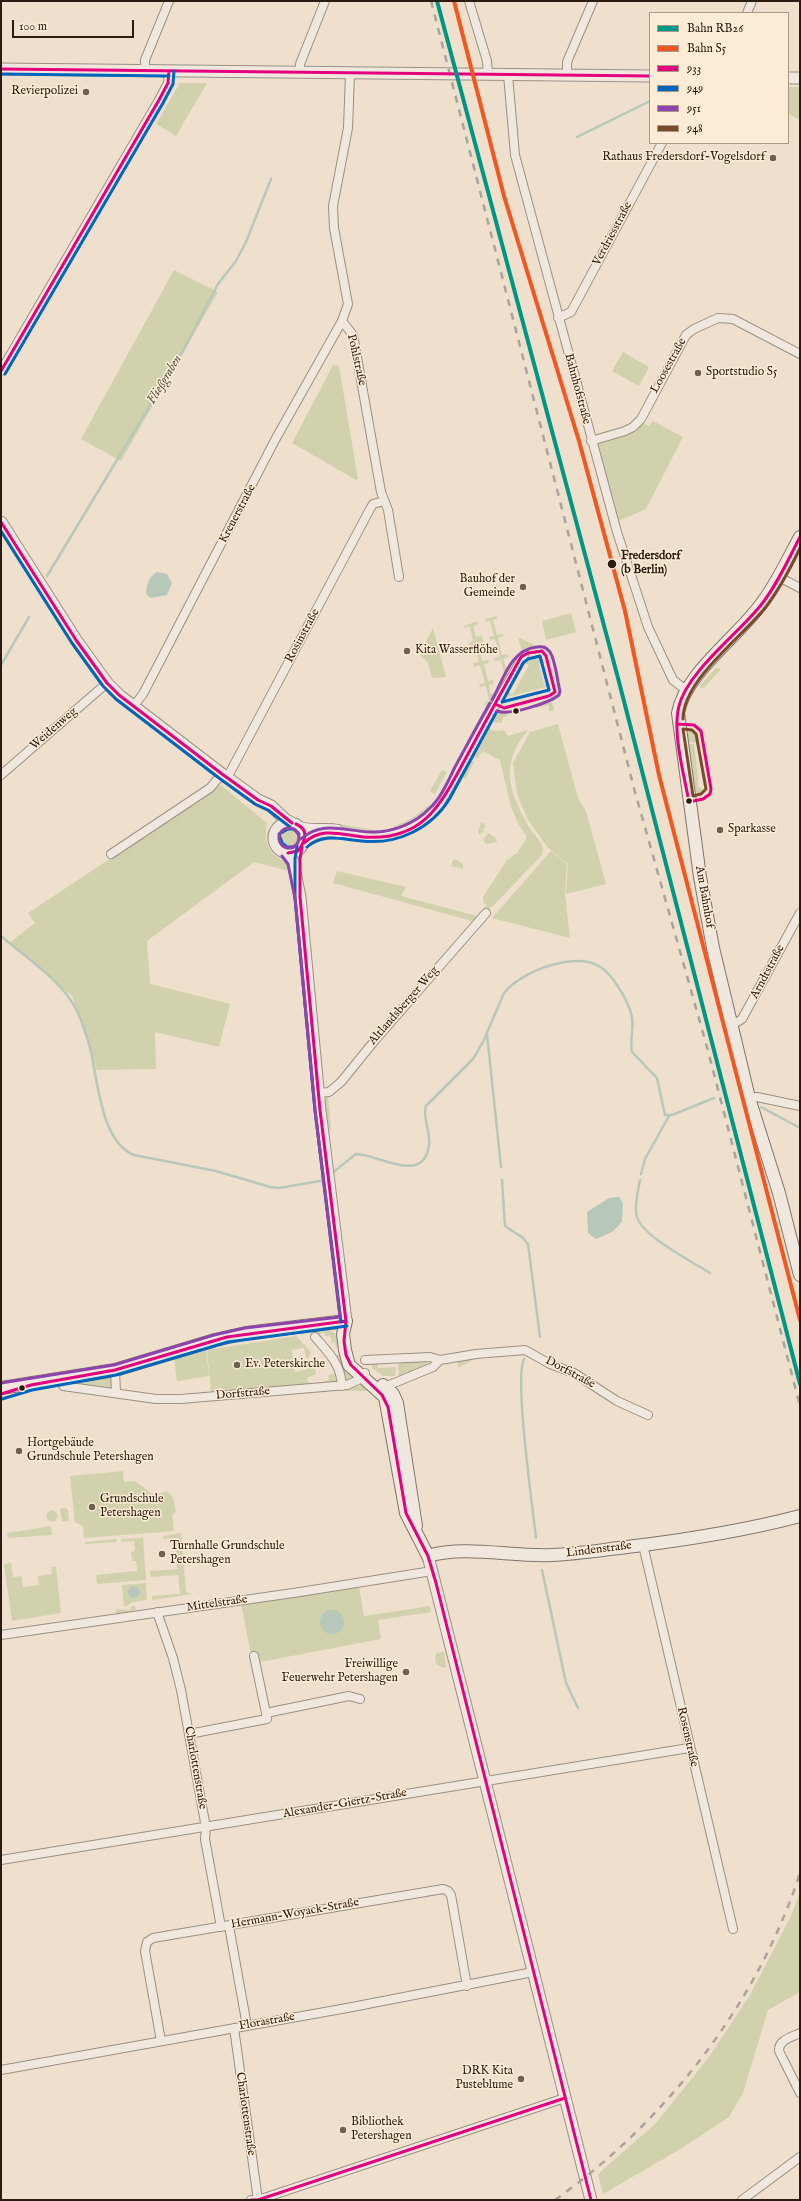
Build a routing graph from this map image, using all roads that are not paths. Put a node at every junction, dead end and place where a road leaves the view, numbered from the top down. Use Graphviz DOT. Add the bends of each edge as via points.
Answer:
graph roads {
  1 [pos="169,1"];
  2 [pos="325,1"];
  3 [pos="469,1"];
  4 [pos="593,1"];
  5 [pos="752,1"];
  6 [pos="747,12"];
  7 [pos="1,69"];
  8 [pos="145,70"];
  9 [pos="169,70"];
  10 [pos="300,73"];
  11 [pos="350,73"];
  12 [pos="488,74"];
  13 [pos="508,75"];
  14 [pos="567,76"];
  15 [pos="649,76"];
  16 [pos="789,78"];
  17 [pos="800,78"];
  18 [pos="661,144"];
  19 [pos="558,318"];
  20 [pos="342,321"];
  21 [pos="800,354"];
  22 [pos="1,371"];
  23 [pos="591,441"];
  24 [pos="384,501"];
  25 [pos="1,522"];
  26 [pos="800,537"];
  27 [pos="399,577"];
  28 [pos="779,577"];
  29 [pos="800,588"];
  30 [pos="524,655"];
  31 [pos="107,684"];
  32 [pos="686,690"];
  33 [pos="133,707"];
  34 [pos="1,775"];
  35 [pos="225,776"];
  36 [pos="258,800"];
  37 [pos="295,824"];
  38 [pos="275,831"];
  39 [pos="352,834"];
  40 [pos="303,845"];
  41 [pos="286,853"];
  42 [pos="111,854"];
  43 [pos="300,897"];
  44 [pos="486,913"];
  45 [pos="800,913"];
  46 [pos="731,1026"];
  47 [pos="319,1093"];
  48 [pos="749,1098"];
  49 [pos="800,1106"];
  50 [pos="800,1275"];
  51 [pos="346,1321"];
  52 [pos="315,1336"];
  53 [pos="440,1360"];
  54 [pos="115,1370"];
  55 [pos="364,1370"];
  56 [pos="61,1380"];
  57 [pos="31,1385"];
  58 [pos="342,1386"];
  59 [pos="1,1388"];
  60 [pos="382,1388"];
  61 [pos="116,1393"];
  62 [pos="1,1394"];
  63 [pos="648,1415"];
  64 [pos="798,1517"];
  65 [pos="643,1545"];
  66 [pos="428,1556"];
  67 [pos="432,1570"];
  68 [pos="157,1612"];
  69 [pos="1,1635"];
  70 [pos="254,1656"];
  71 [pos="360,1699"];
  72 [pos="266,1712"];
  73 [pos="189,1734"];
  74 [pos="689,1748"];
  75 [pos="484,1780"];
  76 [pos="206,1828"];
  77 [pos="1,1860"];
  78 [pos="225,1926"];
  79 [pos="733,1929"];
  80 [pos="533,1972"];
  81 [pos="467,1986"];
  82 [pos="247,2026"];
  83 [pos="234,2028"];
  84 [pos="800,2033"];
  85 [pos="161,2041"];
  86 [pos="1,2070"];
  87 [pos="800,2093"];
  88 [pos="565,2098"];
  89 [pos="800,2157"];
  90 [pos="251,2200"];
  91 [pos="258,2200"];
  92 [pos="591,2200"];
  93 [pos="742,2200"];
  1 -- 8 [label="street" via="145,60"];
  2 -- 10 [label="street" via="300,64"];
  3 -- 12 [label="street" via="487,60"];
  4 -- 14 [label="street" via="567,62"];
  5 -- 6 [label="street"];
  7 -- 8 [label="street"];
  8 -- 9 [label="street"];
  9 -- 10 [label="street"];
  9 -- 22 [label="street" via="168,83 159,100"];
  10 -- 11 [label="street"];
  11 -- 12 [label="street"];
  11 -- 20 [label="street, Pohlstraße" via="348,128 334,206 334,228 348,304"];
  12 -- 13 [label="street"];
  13 -- 14 [label="street"];
  13 -- 19 [label="street, Bahnhofstraße" via="515,155"];
  14 -- 15 [label="street"];
  16 -- 17 [label="street"];
  18 -- 19 [label="street, Verdriesstraße" via="571,312"];
  19 -- 23 [label="street, Bahnhofstraße"];
  20 -- 24 [label="street, Pohlstraße" via="353,336"];
  20 -- 33 [label="street, Kreuerstraße" via="278,436 143,694"];
  21 -- 23 [label="street, Loosestraße" via="733,319 718,318 690,332 679,344 641,418 633,427"];
  23 -- 32 [label="street, Bahnhofstraße" via="648,627 673,680"];
  24 -- 27 [label="street, Pohlstraße" via="388,510"];
  24 -- 35 [label="street, Rosinstraße" via="373,504 370,509"];
  25 -- 31 [label="street"];
  26 -- 28 [label="main road"];
  28 -- 29 [label="street"];
  28 -- 32 [label="main road" via="762,604"];
  30 -- 39 [label="street" via="448,791 433,813 410,828 388,836 368,837"];
  31 -- 33 [label="street"];
  31 -- 34 [label="street, Weidenweg"];
  32 -- 46 [label="main road, Am Bahnhof" via="680,704 678,724 700,879"];
  33 -- 35 [label="street"];
  35 -- 36 [label="street"];
  35 -- 42 [label="street, Rosinstraße"];
  36 -- 37 [label="street" via="267,803 286,820"];
  36 -- 38 [label="street" via="274,821"];
  37 -- 38 [label="street" via="282,824"];
  37 -- 39 [label="street" via="309,828 328,827"];
  37 -- 40 [label="street" via="304,833"];
  38 -- 41 [label="street" via="275,844"];
  39 -- 40 [label="street" via="338,832 318,835 310,837"];
  40 -- 41 [label="street" via="294,852"];
  40 -- 43 [label="street" via="300,856"];
  41 -- 43 [label="street" via="293,862"];
  43 -- 47 [label="street"];
  44 -- 47 [label="street, Altlandsberger Weg" via="376,1038 341,1082 328,1092"];
  45 -- 46 [label="street, Arndtstraße" via="742,1019"];
  46 -- 48 [label="main road, Am Bahnhof"];
  47 -- 51 [label="street"];
  48 -- 49 [label="street" via="757,1097"];
  48 -- 50 [label="main road" via="779,1194"];
  51 -- 54 [label="main road" via="227,1337"];
  51 -- 55 [label="main road" via="343,1334 347,1360"];
  52 -- 58 [label="street" via="338,1364"];
  53 -- 55 [label="street, Dorfstraße" via="423,1356"];
  53 -- 60 [label="street, Dorfstraße" via="433,1367"];
  53 -- 63 [label="street, Dorfstraße" via="525,1350 550,1364 574,1373 617,1401"];
  54 -- 56 [label="main road"];
  54 -- 61 [label="street"];
  55 -- 58 [label="street, Dorfstraße" via="354,1383"];
  55 -- 60 [label="main road"];
  56 -- 57 [label="main road"];
  56 -- 61 [label="street, Dorfstraße" via="63,1386"];
  57 -- 59 [label="main road"];
  57 -- 62 [label="main road"];
  58 -- 61 [label="street, Dorfstraße" via="181,1399 156,1399"];
  60 -- 66 [label="main road" via="388,1408 406,1514"];
  64 -- 65 [label="main road, Lindenstraße" via="725,1533"];
  65 -- 66 [label="main road, Lindenstraße" via="550,1556 453,1552 440,1552"];
  65 -- 74 [label="street, Rosenstraße"];
  66 -- 67 [label="street"];
  67 -- 68 [label="street, Mittelstraße"];
  67 -- 75 [label="street"];
  68 -- 69 [label="street, Mittelstraße"];
  68 -- 73 [label="street, Charlottenstraße" via="173,1658"];
  70 -- 72 [label="street"];
  71 -- 72 [label="street" via="349,1696"];
  72 -- 73 [label="street" via="267,1719"];
  73 -- 76 [label="street, Charlottenstraße"];
  74 -- 75 [label="street, Alexander-Giertz-Straße"];
  74 -- 79 [label="street, Rosenstraße"];
  75 -- 76 [label="street, Alexander-Giertz-Straße"];
  75 -- 80 [label="street"];
  76 -- 77 [label="street, Alexander-Giertz-Straße"];
  76 -- 78 [label="street, Charlottenstraße" via="205,1839"];
  78 -- 81 [label="street, Hermann-Woyack-Straße" via="443,1889 451,1895"];
  78 -- 82 [label="street, Charlottenstraße"];
  78 -- 85 [label="street, Hermann-Woyack-Straße" via="152,1938 145,1946"];
  80 -- 81 [label="street, Florastraße"];
  80 -- 88 [label="street"];
  81 -- 82 [label="street, Florastraße"];
  82 -- 83 [label="street, Florastraße"];
  83 -- 85 [label="street, Florastraße"];
  83 -- 91 [label="street, Charlottenstraße"];
  84 -- 87 [label="street" via="781,2042 779,2051"];
  85 -- 86 [label="street, Florastraße"];
  88 -- 91 [label="street"];
  88 -- 92 [label="street"];
  89 -- 93 [label="street"];
  90 -- 91 [label="street"];
}
